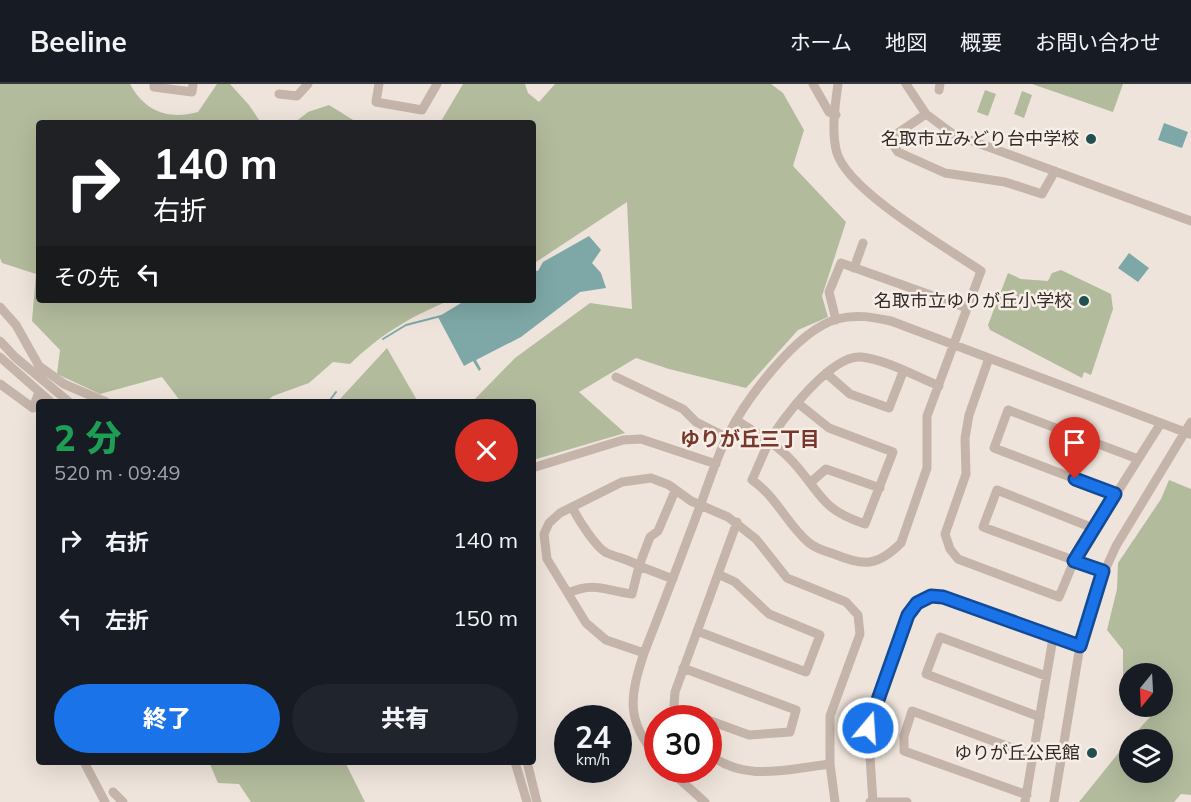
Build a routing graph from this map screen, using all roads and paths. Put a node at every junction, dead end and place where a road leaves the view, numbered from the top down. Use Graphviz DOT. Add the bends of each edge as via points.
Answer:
graph roads {
  1 [pos="154,84"];
  2 [pos="193,84"];
  3 [pos="308,84"];
  4 [pos="379,84"];
  5 [pos="437,84"];
  6 [pos="813,84"];
  7 [pos="838,84"];
  8 [pos="906,84"];
  9 [pos="279,94"];
  10 [pos="926,114"];
  11 [pos="836,115"];
  12 [pos="1055,171"];
  13 [pos="1191,221"];
  14 [pos="863,243"];
  15 [pos="854,268"];
  16 [pos="0,307"];
  17 [pos="968,308"];
  18 [pos="836,320"];
  19 [pos="0,341"];
  20 [pos="954,345"];
  21 [pos="0,357"];
  22 [pos="989,358"];
  23 [pos="36,369"];
  24 [pos="903,372"];
  25 [pos="826,373"];
  26 [pos="616,377"];
  27 [pos="0,384"];
  28 [pos="939,386"];
  29 [pos="39,392"];
  30 [pos="36,399"];
  31 [pos="47,399"];
  32 [pos="66,399"];
  33 [pos="88,399"];
  34 [pos="36,400"];
  35 [pos="799,404"];
  36 [pos="736,420"];
  37 [pos="1191,422"];
  38 [pos="1161,423"];
  39 [pos="1188,433"];
  40 [pos="726,437"];
  41 [pos="770,441"];
  42 [pos="1138,459"];
  43 [pos="716,464"];
  44 [pos="536,467"];
  45 [pos="810,483"];
  46 [pos="880,488"];
  47 [pos="675,491"];
  48 [pos="1115,494"];
  49 [pos="701,505"];
  50 [pos="572,507"];
  51 [pos="736,522"];
  52 [pos="1093,528"];
  53 [pos="1074,561"];
  54 [pos="639,566"];
  55 [pos="1103,571"];
  56 [pos="718,574"];
  57 [pos="673,579"];
  58 [pos="568,593"];
  59 [pos="697,631"];
  60 [pos="1053,638"];
  61 [pos="1080,646"];
  62 [pos="644,653"];
  63 [pos="683,668"];
  64 [pos="1046,676"];
  65 [pos="674,705"];
  66 [pos="1040,717"];
  67 [pos="722,725"];
  68 [pos="644,739"];
  69 [pos="1034,756"];
  70 [pos="830,764"];
  71 [pos="86,765"];
  72 [pos="516,765"];
  73 [pos="528,765"];
  74 [pos="722,765"];
  75 [pos="684,783"];
  76 [pos="113,792"];
  77 [pos="1026,798"];
  78 [pos="1054,799"];
  79 [pos="105,802"];
  80 [pos="123,802"];
  81 [pos="527,802"];
  82 [pos="537,802"];
  83 [pos="705,802"];
  84 [pos="835,802"];
  85 [pos="867,802"];
  86 [pos="873,802"];
  87 [pos="907,802"];
  1 -- 2 [label="street" via="192,92"];
  3 -- 9 [label="street" via="297,96"];
  4 -- 5 [label="street" via="376,102 422,110"];
  6 -- 11 [label="street" via="829,112"];
  7 -- 11 [label="street"];
  8 -- 10 [label="street"];
  10 -- 12 [label="street" via="953,134"];
  10 -- 12 [label="street" via="889,140 898,152 959,177 1005,182 1041,194"];
  11 -- 17 [label="street" via="837,152 849,176 981,271"];
  12 -- 13 [label="street"];
  14 -- 15 [label="street"];
  15 -- 17 [label="street"];
  15 -- 18 [label="street" via="841,263 829,292"];
  16 -- 23 [label="street" via="16,325"];
  17 -- 20 [label="street"];
  18 -- 20 [label="street" via="869,316"];
  18 -- 36 [label="street" via="813,331 798,345"];
  19 -- 23 [label="street"];
  20 -- 22 [label="street"];
  20 -- 28 [label="street"];
  21 -- 29 [label="street"];
  22 -- 38 [label="street"];
  22 -- 53 [label="street" via="969,415 966,474 945,534 950,549 958,559 1059,597"];
  23 -- 32 [label="street"];
  23 -- 33 [label="street"];
  24 -- 25 [label="street" via="861,357 839,362"];
  24 -- 25 [label="street" via="890,408 850,394"];
  24 -- 28 [label="street"];
  25 -- 35 [label="street"];
  26 -- 40 [label="street" via="683,409 696,422"];
  27 -- 34 [label="street" via="33,408"];
  28 -- 41 [label="street" via="927,416 929,458 925,478 901,543 877,561 862,564 814,547 765,488 752,480"];
  29 -- 30 [label="street"];
  29 -- 31 [label="street"];
  35 -- 41 [label="street"];
  35 -- 46 [label="street" via="829,428 892,452"];
  36 -- 40 [label="street"];
  36 -- 41 [label="street"];
  37 -- 39 [label="street"];
  38 -- 39 [label="street"];
  38 -- 42 [label="street"];
  39 -- 55 [label="street"];
  40 -- 43 [label="street"];
  41 -- 45 [label="street"];
  42 -- 48 [label="street"];
  42 -- 48 [label="street" via="1008,410 994,448"];
  43 -- 44 [label="street" via="641,439 623,440"];
  43 -- 49 [label="street"];
  45 -- 46 [label="street" via="826,469"];
  45 -- 46 [label="street" via="830,508 865,525"];
  47 -- 49 [label="street"];
  47 -- 50 [label="street" via="661,481 635,479"];
  47 -- 54 [label="street"];
  48 -- 52 [label="street"];
  49 -- 51 [label="street"];
  49 -- 57 [label="street"];
  50 -- 54 [label="street" via="583,529 601,549"];
  50 -- 58 [label="street" via="549,523 544,534 546,559"];
  51 -- 56 [label="street"];
  51 -- 70 [label="street" via="756,539 787,578 846,602 858,615 860,634 830,717"];
  52 -- 53 [label="street"];
  52 -- 53 [label="street" via="997,490 983,526"];
  53 -- 55 [label="street"];
  54 -- 57 [label="street"];
  54 -- 58 [label="street" via="632,594 597,586"];
  55 -- 61 [label="street"];
  56 -- 59 [label="street"];
  56 -- 59 [label="street" via="735,582 769,614 820,635 806,672"];
  57 -- 62 [label="street"];
  58 -- 62 [label="street" via="596,633"];
  59 -- 63 [label="street"];
  60 -- 61 [label="street"];
  60 -- 64 [label="street"];
  60 -- 86 [label="street" via="943,597 931,596 917,603 908,615 868,728"];
  61 -- 78 [label="street"];
  62 -- 68 [label="street" via="633,689 632,708"];
  63 -- 65 [label="street"];
  63 -- 67 [label="street" via="796,710 790,732 749,735"];
  64 -- 66 [label="street"];
  64 -- 66 [label="street" via="939,637 926,674"];
  66 -- 69 [label="street"];
  69 -- 77 [label="street"];
  69 -- 77 [label="street" via="912,711 904,736 904,751"];
  70 -- 74 [label="street" via="747,773"];
  70 -- 84 [label="street"];
  71 -- 79 [label="street"];
  72 -- 81 [label="street"];
  73 -- 82 [label="street"];
  75 -- 83 [label="street"];
  76 -- 80 [label="street"];
  85 -- 86 [label="street"];
  86 -- 87 [label="street"];
}
